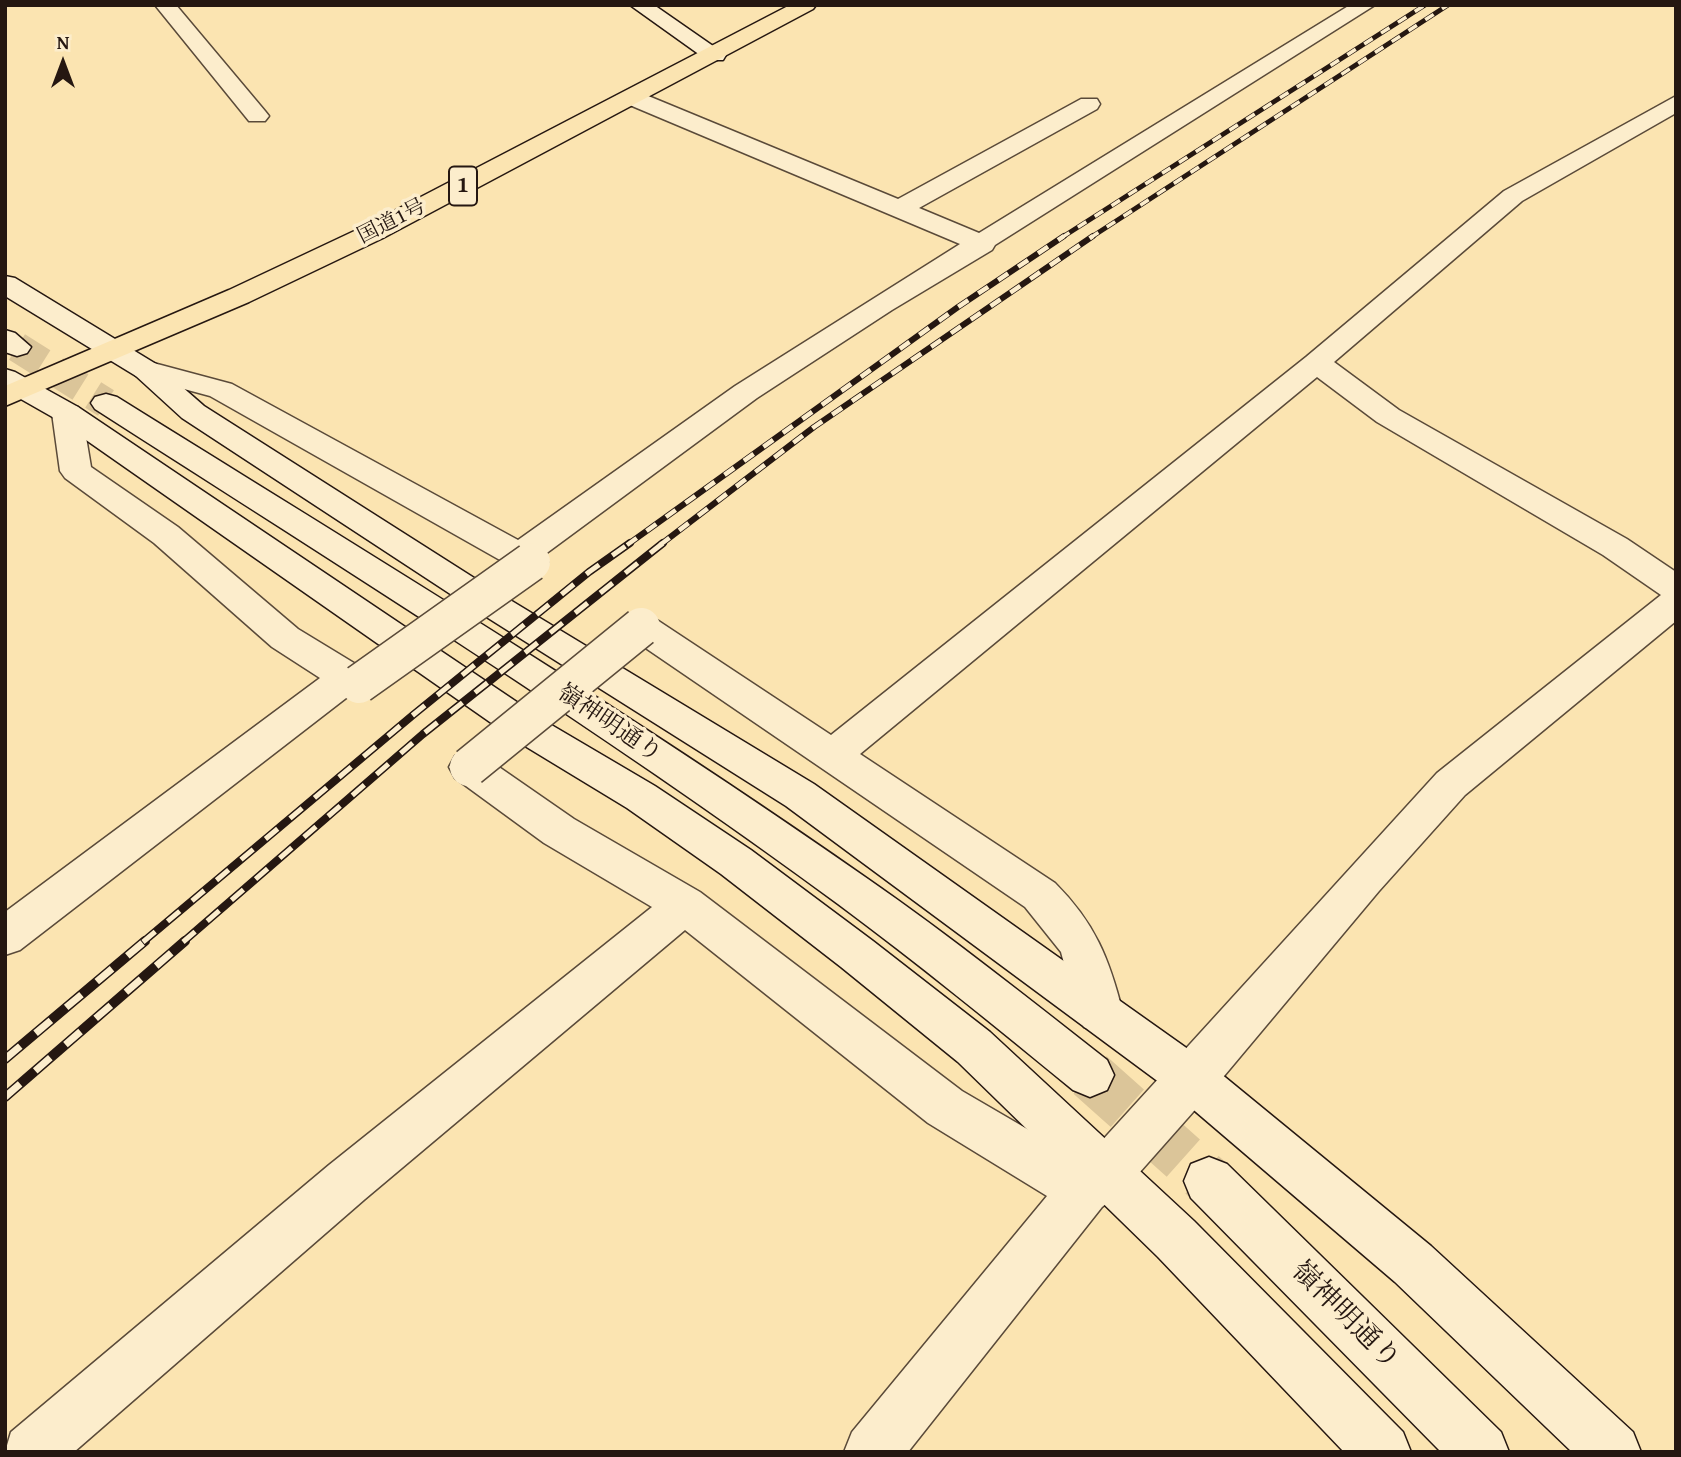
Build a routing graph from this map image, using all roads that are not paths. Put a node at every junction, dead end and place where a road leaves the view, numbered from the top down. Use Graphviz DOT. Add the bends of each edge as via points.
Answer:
graph roads {
  1 [pos="165,5"];
  2 [pos="640,5"];
  3 [pos="806,5"];
  4 [pos="1365,5"];
  5 [pos="715,55"];
  6 [pos="633,99"];
  7 [pos="1676,103"];
  8 [pos="1090,104"];
  9 [pos="257,116"];
  10 [pos="899,209"];
  11 [pos="983,244"];
  12 [pos="5,284"];
  13 [pos="129,360"];
  14 [pos="1315,363"];
  15 [pos="11,388"];
  16 [pos="87,408"];
  17 [pos="525,559"];
  18 [pos="1676,589"];
  19 [pos="1676,602"];
  20 [pos="353,680"];
  21 [pos="831,756"];
  22 [pos="685,905"];
  23 [pos="5,937"];
  24 [pos="1100,1013"];
  25 [pos="1090,1075"];
  26 [pos="1192,1079"];
  27 [pos="1209,1181"];
  28 [pos="1095,1182"];
  29 [pos="31,1452"];
  30 [pos="872,1452"];
  31 [pos="1383,1452"];
  32 [pos="1481,1452"];
  33 [pos="1613,1452"];
  1 -- 9 [label="street"];
  2 -- 5 [label="street"];
  3 -- 5 [label="highway, 国道1号 / 1"];
  4 -- 11 [label="street"];
  5 -- 6 [label="highway, 国道1号 / 1"];
  6 -- 10 [label="street"];
  6 -- 13 [label="highway, 国道1号 / 1"];
  7 -- 14 [label="street" via="1513,196"];
  8 -- 10 [label="street"];
  10 -- 11 [label="street"];
  11 -- 17 [label="street" via="746,392"];
  12 -- 13 [label="street"];
  13 -- 15 [label="highway, 国道1号 / 1"];
  13 -- 17 [label="street" via="221,390"];
  13 -- 24 [label="street" via="193,412 470,591 800,795"];
  14 -- 18 [label="street" via="1388,416 1615,547"];
  14 -- 21 [label="street"];
  15 -- 16 [label="street"];
  16 -- 20 [label="street" via="76,471 166,535 285,638"];
  16 -- 25 [label="street, 嶺神明通り" via="609,723 889,916"];
  16 -- 28 [label="street" via="534,733 641,797 736,862 974,1047"];
  17 -- 20 [label="street, bridge"];
  19 -- 26 [label="street" via="1451,784"];
  20 -- 23 [label="street"];
  21 -- 22 [label="street, bridge" via="641,627 469,767 559,831"];
  21 -- 24 [label="street" via="1040,895 1068,923 1085,953"];
  22 -- 28 [label="street" via="945,1107"];
  22 -- 29 [label="street" via="347,1182"];
  24 -- 26 [label="street"];
  26 -- 28 [label="street"];
  26 -- 33 [label="street" via="1413,1264"];
  27 -- 32 [label="street, 嶺神明通り"];
  28 -- 30 [label="street"];
  28 -- 31 [label="street" via="1176,1239"];
}
